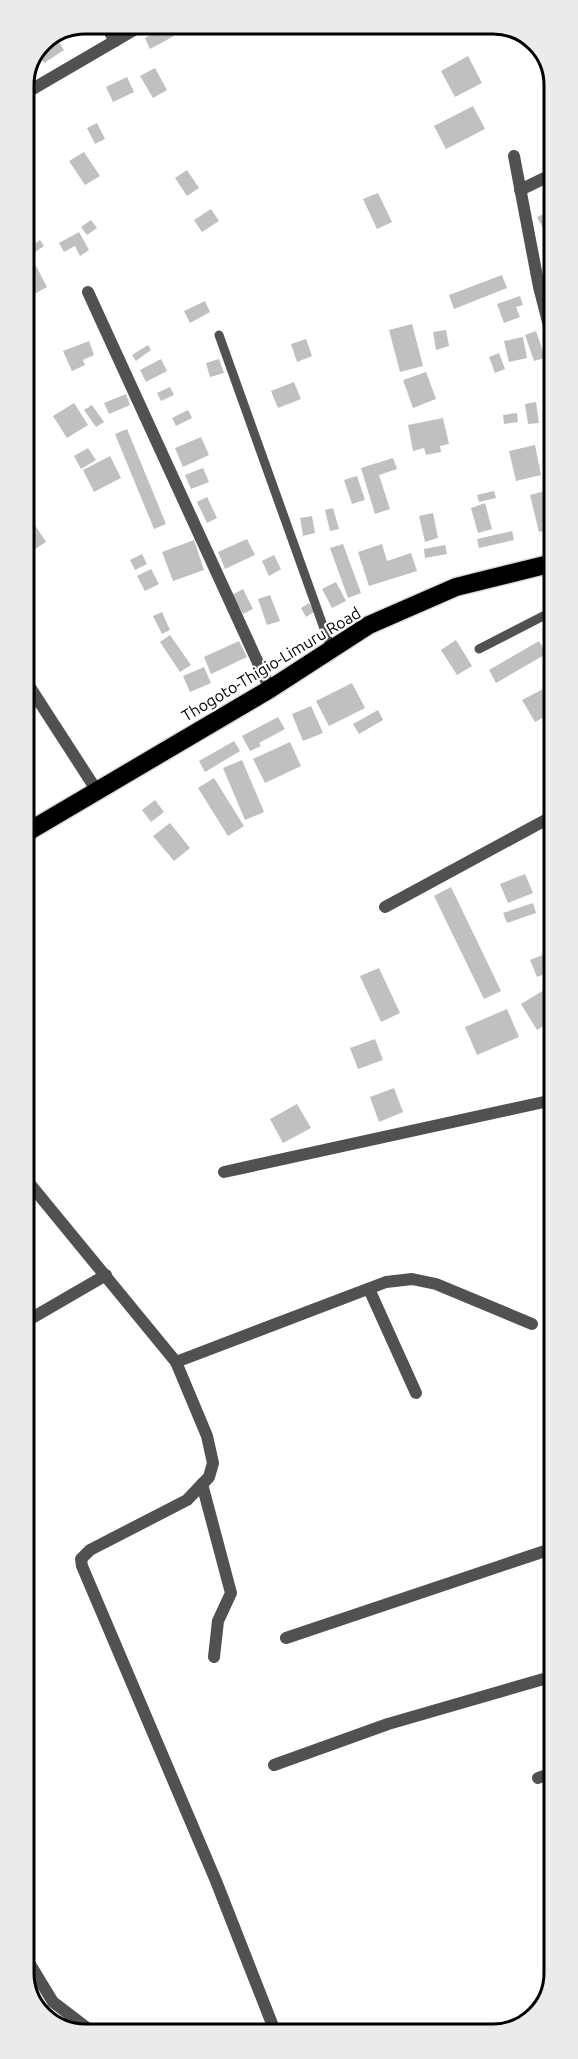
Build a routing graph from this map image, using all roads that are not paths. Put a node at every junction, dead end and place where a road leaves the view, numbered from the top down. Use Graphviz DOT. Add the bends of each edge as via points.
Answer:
graph roads {
  1 [pos="111,34"];
  2 [pos="127,34"];
  3 [pos="115,41"];
  4 [pos="34,88"];
  5 [pos="514,156"];
  6 [pos="544,178"];
  7 [pos="520,190"];
  8 [pos="88,292"];
  9 [pos="544,306"];
  10 [pos="219,335"];
  11 [pos="544,565"];
  12 [pos="544,616"];
  13 [pos="332,648"];
  14 [pos="479,649"];
  15 [pos="270,688"];
  16 [pos="34,693"];
  17 [pos="97,791"];
  18 [pos="544,821"];
  19 [pos="34,828"];
  20 [pos="385,907"];
  21 [pos="544,1102"];
  22 [pos="224,1172"];
  23 [pos="34,1189"];
  24 [pos="106,1275"];
  25 [pos="369,1289"];
  26 [pos="34,1318"];
  27 [pos="532,1324"];
  28 [pos="176,1362"];
  29 [pos="416,1393"];
  30 [pos="202,1484"];
  31 [pos="544,1551"];
  32 [pos="286,1638"];
  33 [pos="214,1657"];
  34 [pos="544,1679"];
  35 [pos="274,1765"];
  36 [pos="544,1776"];
  37 [pos="538,1778"];
  38 [pos="34,1971"];
  39 [pos="82,2024"];
  40 [pos="272,2024"];
  1 -- 3 [label="street"];
  2 -- 3 [label="street"];
  3 -- 4 [label="street"];
  5 -- 7 [label="street"];
  6 -- 7 [label="street"];
  7 -- 9 [label="street"];
  8 -- 15 [label="street"];
  10 -- 13 [label="lane"];
  11 -- 13 [label="highway, Thogoto-Thigio-Limuru Road" via="456,587 369,625"];
  12 -- 14 [label="lane"];
  13 -- 15 [label="highway, Thogoto-Thigio-Limuru Road"];
  15 -- 17 [label="highway, Thogoto-Thigio-Limuru Road"];
  16 -- 17 [label="street"];
  17 -- 19 [label="highway, Thogoto-Thigio-Limuru Road"];
  18 -- 20 [label="street"];
  21 -- 22 [label="street"];
  23 -- 24 [label="street"];
  24 -- 26 [label="street"];
  24 -- 28 [label="street"];
  25 -- 27 [label="street" via="412,1279 436,1284"];
  25 -- 28 [label="street"];
  25 -- 29 [label="street"];
  28 -- 30 [label="street" via="211,1453 210,1477"];
  30 -- 33 [label="street" via="231,1593 218,1620"];
  30 -- 40 [label="street" via="187,1500 90,1550 81,1559"];
  31 -- 32 [label="street"];
  34 -- 35 [label="street" via="388,1724"];
  36 -- 37 [label="street"];
  38 -- 39 [label="street" via="53,2002"];
}
